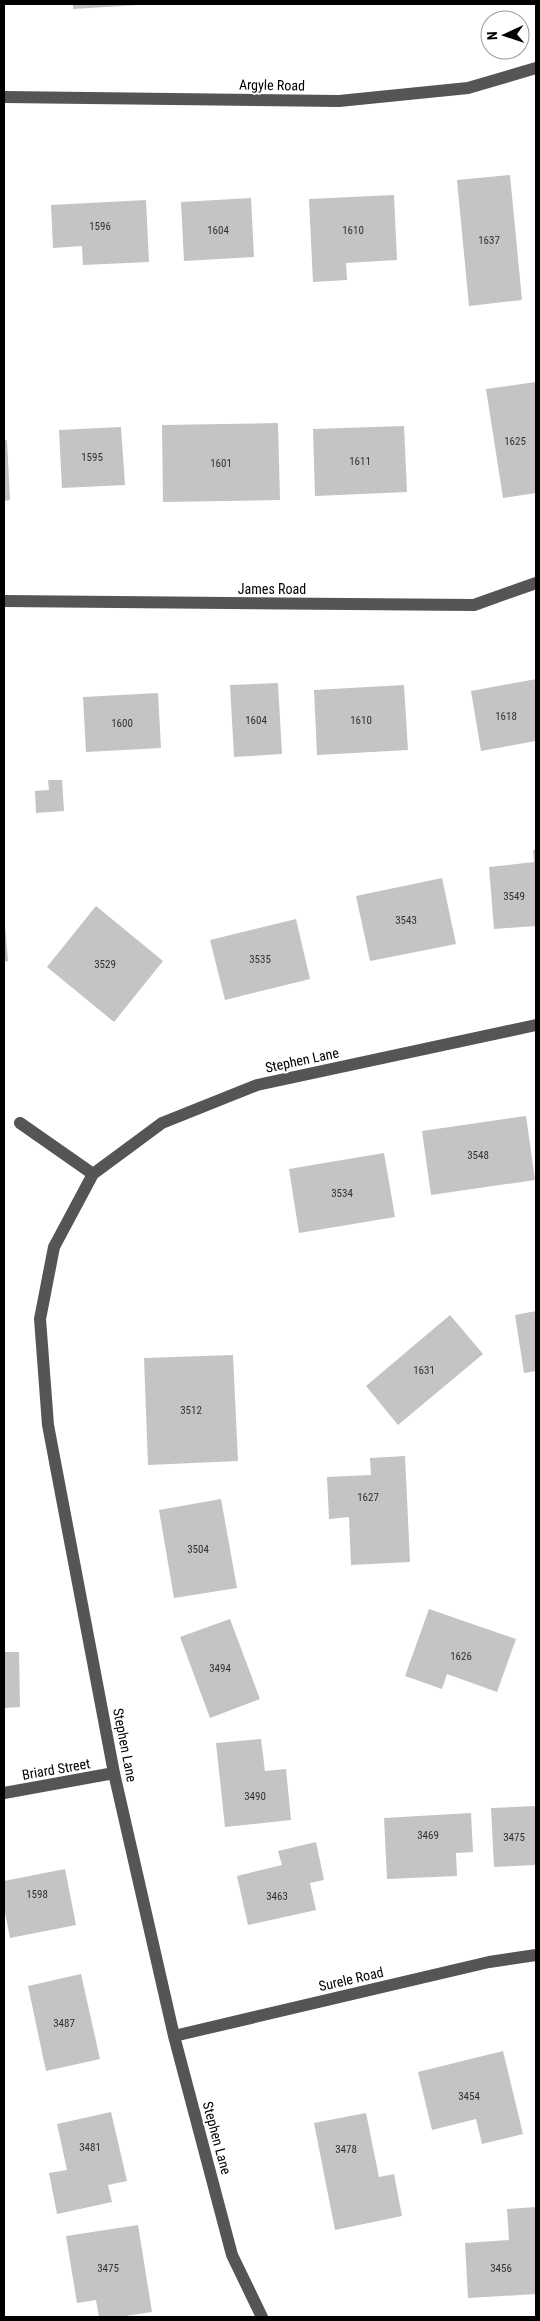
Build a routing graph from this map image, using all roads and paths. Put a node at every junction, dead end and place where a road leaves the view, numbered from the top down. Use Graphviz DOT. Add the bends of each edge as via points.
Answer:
graph roads {
  1 [pos="536,68"];
  2 [pos="4,97"];
  3 [pos="536,583"];
  4 [pos="4,602"];
  5 [pos="536,1025"];
  6 [pos="20,1123"];
  7 [pos="93,1174"];
  8 [pos="114,1773"];
  9 [pos="4,1793"];
  10 [pos="536,1955"];
  11 [pos="174,2036"];
  12 [pos="262,2317"];
  1 -- 2 [label="street, Argyle Road" via="468,88 339,101"];
  3 -- 4 [label="street, James Road" via="474,605"];
  5 -- 7 [label="street, Stephen Lane" via="257,1085 162,1123"];
  6 -- 7 [label="street"];
  7 -- 8 [label="street, Stephen Lane" via="54,1247 40,1319 48,1425"];
  8 -- 9 [label="street, Briard Street"];
  8 -- 11 [label="street, Stephen Lane"];
  10 -- 11 [label="street, Surele Road" via="489,1962"];
  11 -- 12 [label="street, Stephen Lane" via="232,2255"];
}
